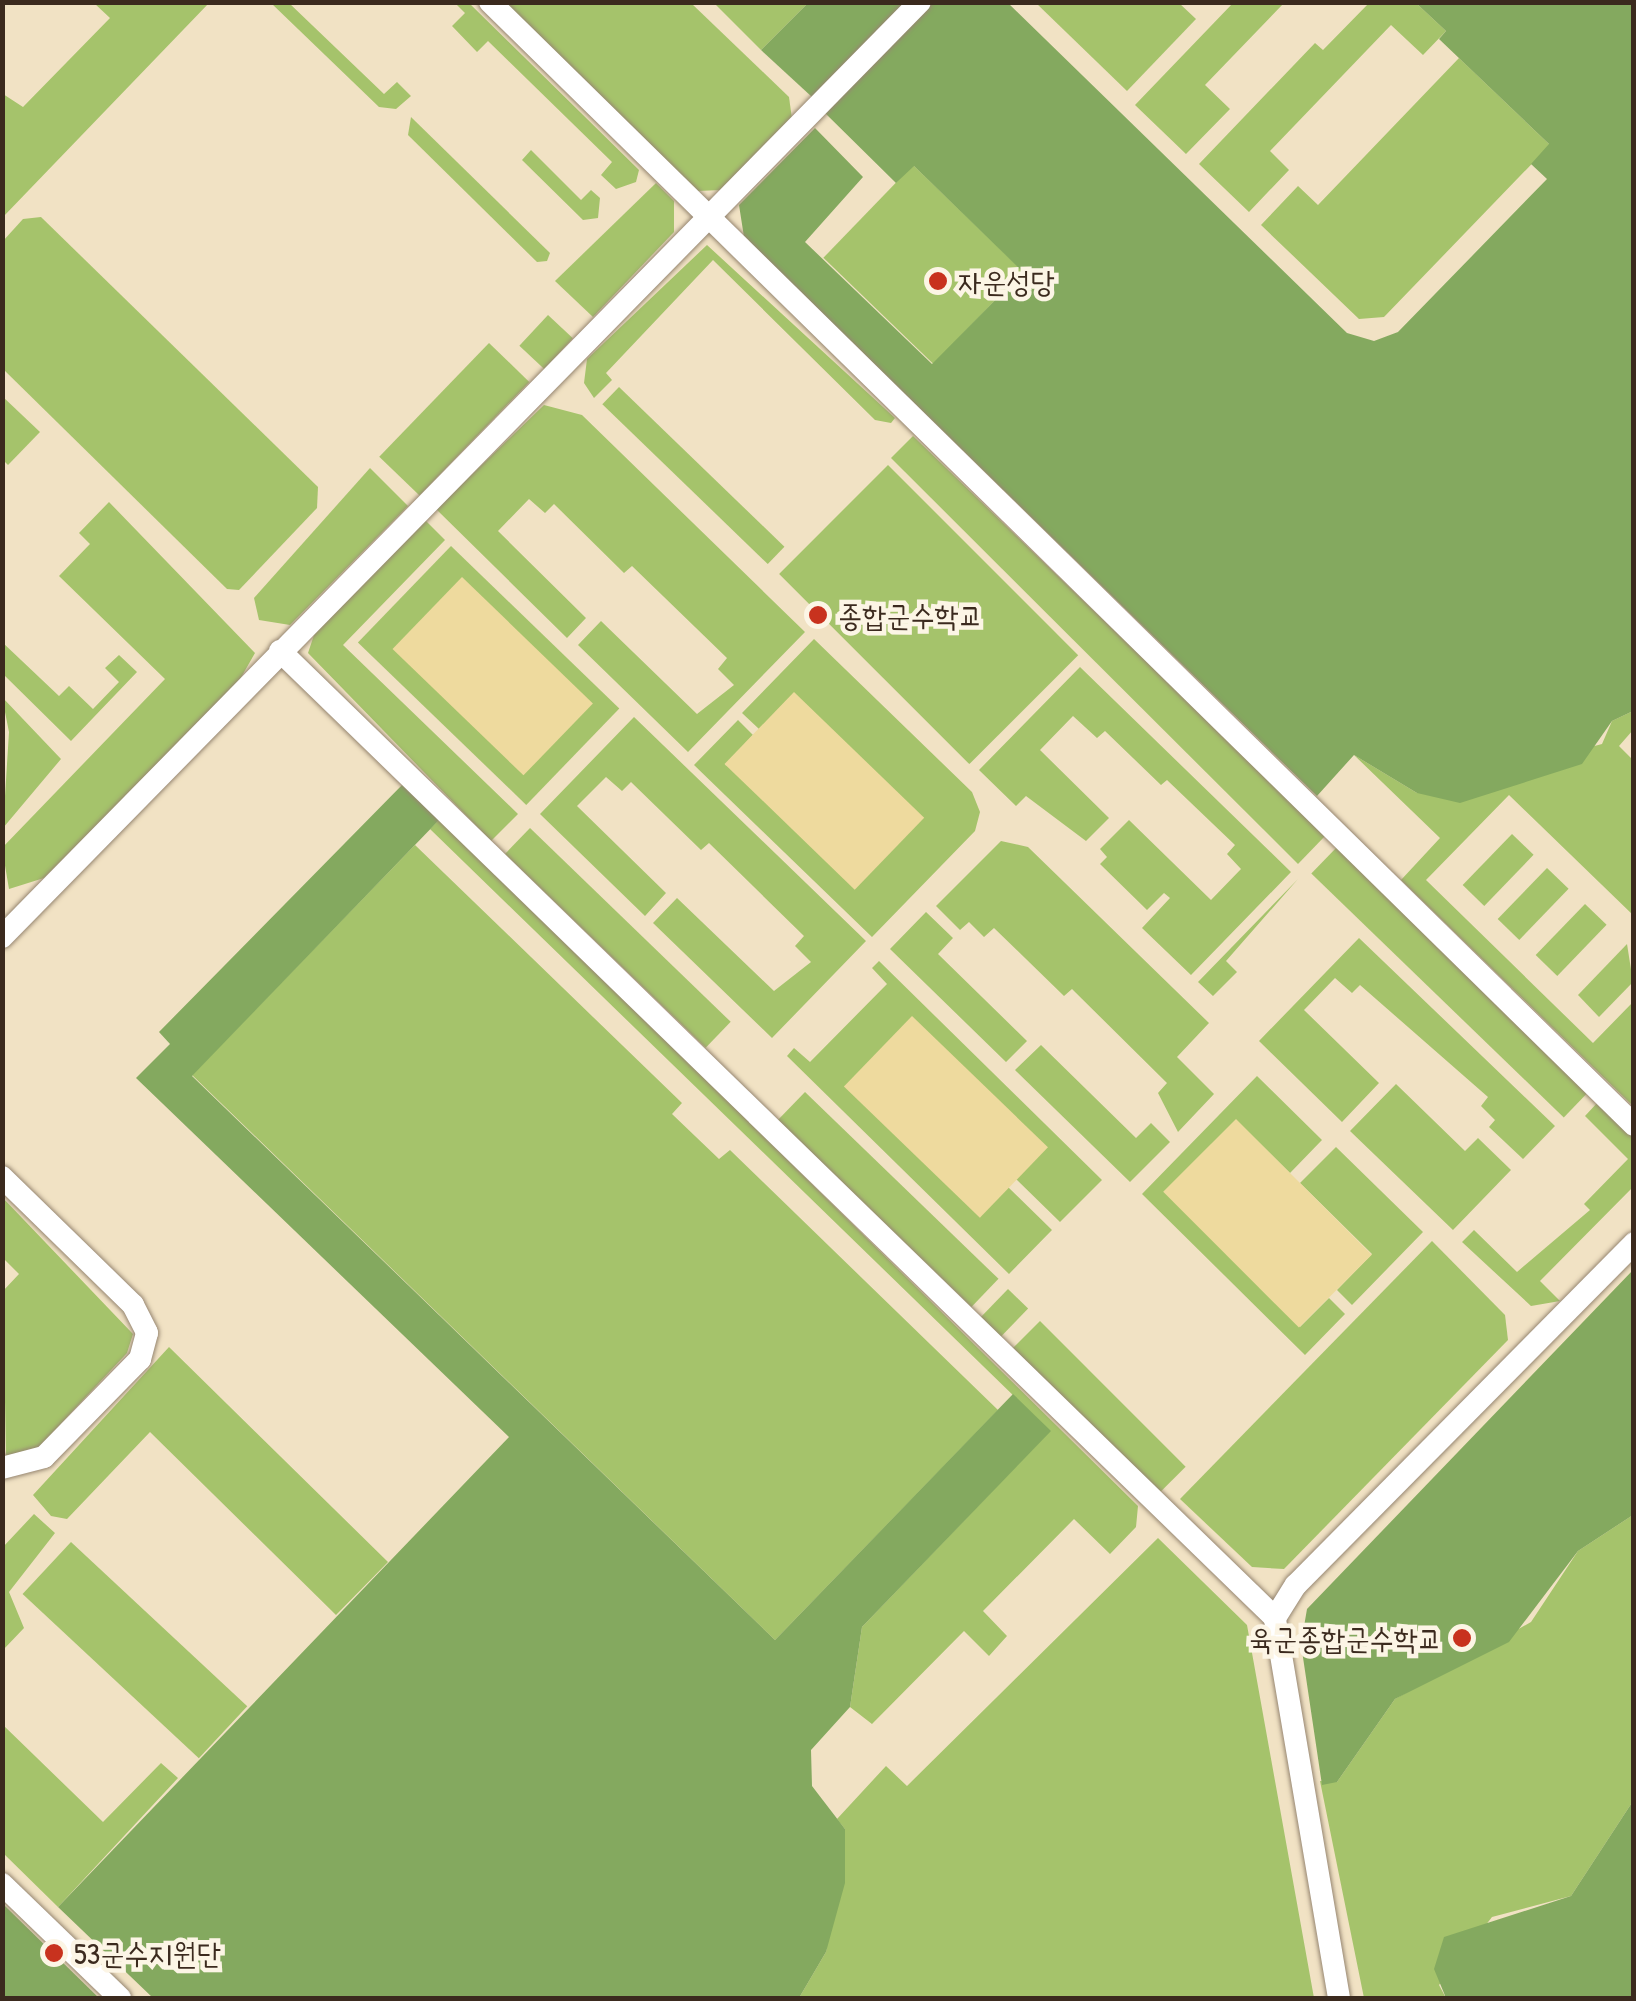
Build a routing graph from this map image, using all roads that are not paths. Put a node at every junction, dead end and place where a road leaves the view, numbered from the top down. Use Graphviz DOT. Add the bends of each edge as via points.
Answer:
graph roads {
  1 [pos="490,2"];
  2 [pos="920,2"];
  3 [pos="710,219"];
  4 [pos="280,651"];
  5 [pos="2,937"];
  6 [pos="1634,1124"];
  7 [pos="2,1177"];
  8 [pos="1634,1243"];
  9 [pos="2,1468"];
  10 [pos="1275,1618"];
  11 [pos="2,1884"];
  12 [pos="120,1998"];
  13 [pos="1340,1998"];
  1 -- 3 [label="street"];
  2 -- 3 [label="street"];
  3 -- 4 [label="street"];
  3 -- 6 [label="street"];
  4 -- 5 [label="street"];
  4 -- 10 [label="street"];
  7 -- 9 [label="street" via="133,1305 146,1333 140,1359 44,1457"];
  8 -- 10 [label="street" via="1296,1585"];
  10 -- 13 [label="street"];
  11 -- 12 [label="street"];
}
